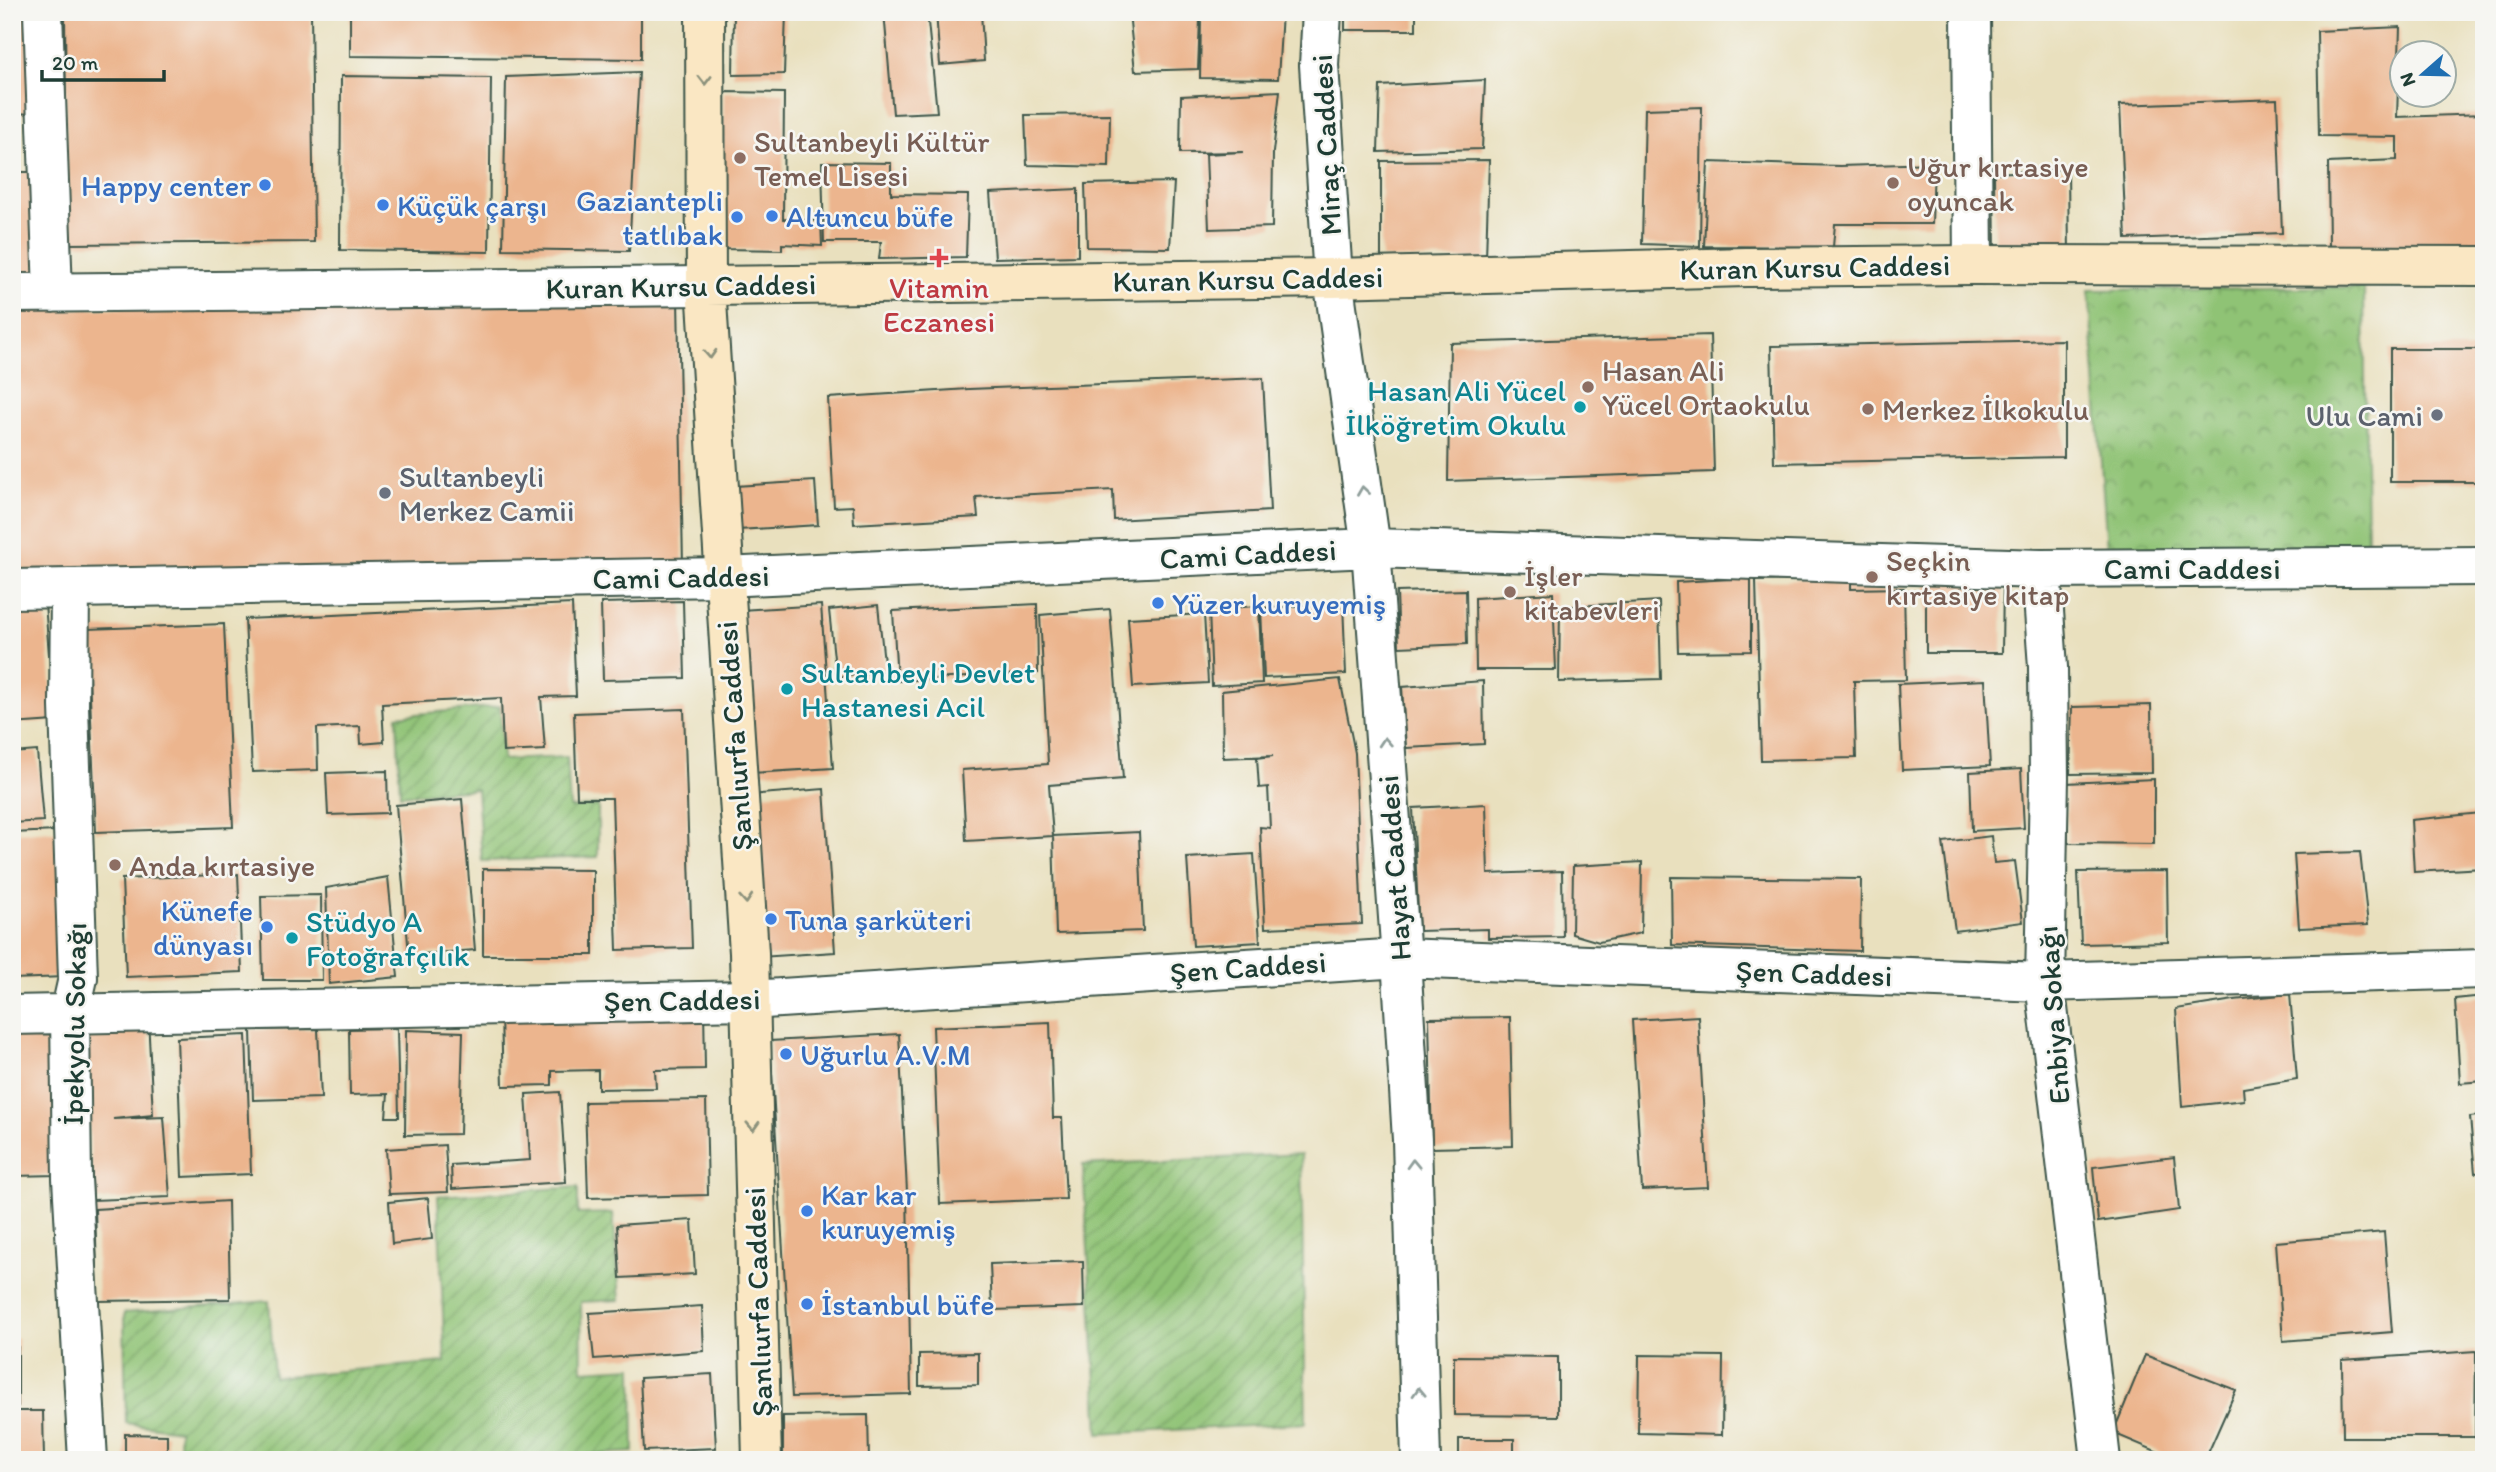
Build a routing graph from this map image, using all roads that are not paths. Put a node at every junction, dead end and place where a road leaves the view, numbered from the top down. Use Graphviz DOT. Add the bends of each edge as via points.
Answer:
graph roads {
  1 [pos="43,12"];
  2 [pos="705,12"];
  3 [pos="1322,12"];
  4 [pos="1971,12"];
  5 [pos="1973,265"];
  6 [pos="2484,266"];
  7 [pos="1333,278"];
  8 [pos="706,286"];
  9 [pos="12,293"];
  10 [pos="53,293"];
  11 [pos="1371,548"];
  12 [pos="2484,566"];
  13 [pos="2040,569"];
  14 [pos="723,577"];
  15 [pos="70,588"];
  16 [pos="12,589"];
  17 [pos="1401,958"];
  18 [pos="2484,970"];
  19 [pos="2045,982"];
  20 [pos="749,1000"];
  21 [pos="70,1014"];
  22 [pos="12,1015"];
  23 [pos="88,1460"];
  24 [pos="762,1460"];
  25 [pos="1421,1460"];
  26 [pos="2101,1460"];
  1 -- 10 [label="street"];
  2 -- 8 [label="street, Şanlıurfa Caddesi, one-way"];
  3 -- 7 [label="street, Miraç Caddesi" via="1319,65"];
  4 -- 5 [label="street"];
  5 -- 6 [label="street, Kuran Kursu Caddesi"];
  5 -- 7 [label="street, Kuran Kursu Caddesi"];
  7 -- 8 [label="street, Kuran Kursu Caddesi"];
  11 -- 7 [label="street, Hayat Caddesi, one-way"];
  8 -- 10 [label="street, Kuran Kursu Caddesi"];
  8 -- 14 [label="street, Şanlıurfa Caddesi, one-way"];
  9 -- 10 [label="street, Kuran Kursu Caddesi"];
  11 -- 13 [label="street, Cami Caddesi"];
  11 -- 14 [label="street, Cami Caddesi"];
  17 -- 11 [label="street, Hayat Caddesi, one-way"];
  12 -- 13 [label="street, Cami Caddesi"];
  13 -- 19 [label="street, Enbiya Sokağı" via="2048,667"];
  14 -- 15 [label="street, Cami Caddesi"];
  14 -- 20 [label="street, Şanlıurfa Caddesi, one-way" via="750,953"];
  15 -- 16 [label="street, Cami Caddesi"];
  15 -- 21 [label="street, İpekyolu Sokağı" via="78,978"];
  17 -- 19 [label="street, Şen Caddesi"];
  17 -- 20 [label="street, Şen Caddesi"];
  25 -- 17 [label="street, Hayat Caddesi, one-way" via="1412,1140"];
  18 -- 19 [label="street, Şen Caddesi"];
  19 -- 26 [label="street, Enbiya Sokağı"];
  20 -- 21 [label="street, Şen Caddesi"];
  20 -- 24 [label="street, Şanlıurfa Caddesi, one-way"];
  21 -- 22 [label="street, Şen Caddesi"];
  21 -- 23 [label="street, İpekyolu Sokağı" via="72,1179"];
}
